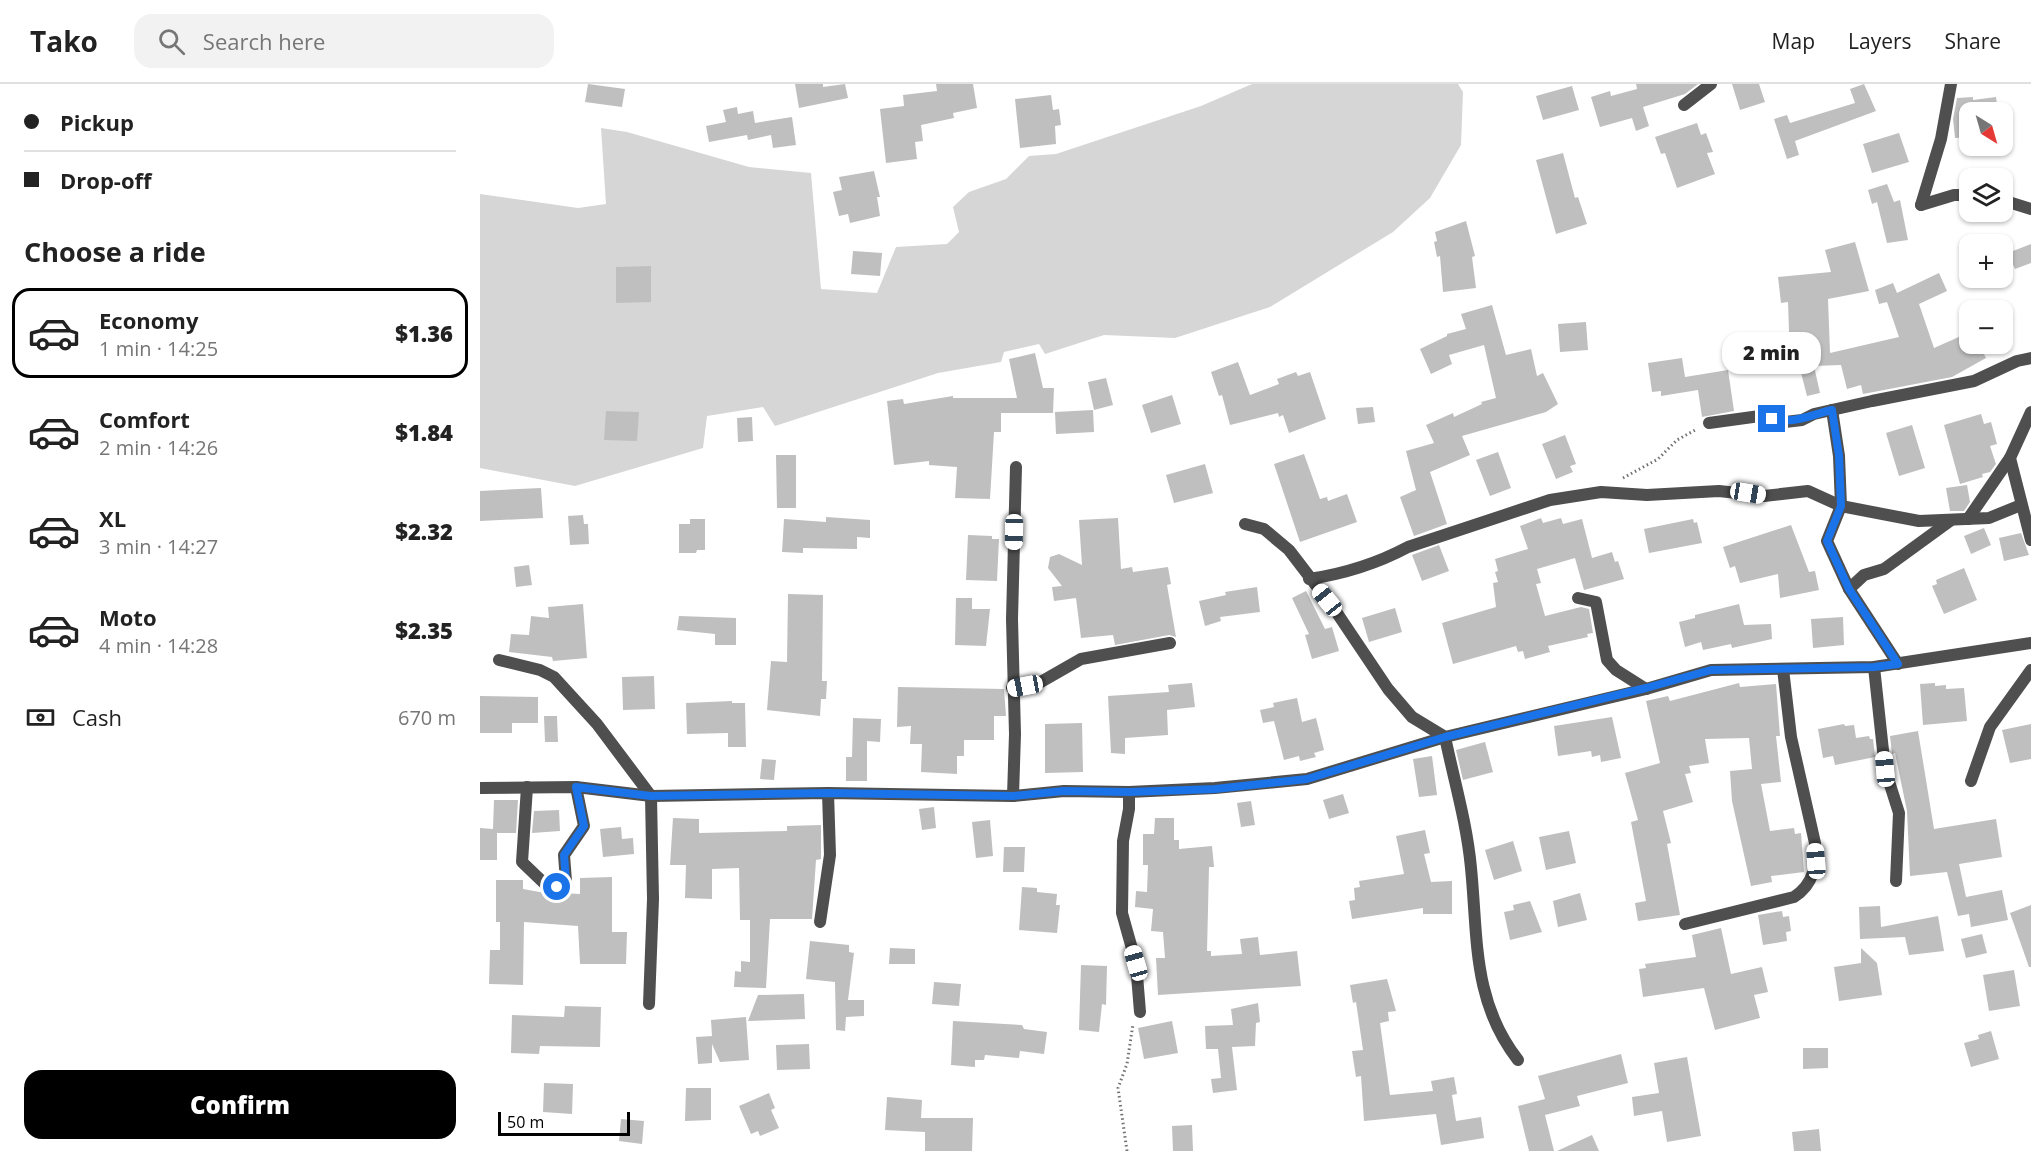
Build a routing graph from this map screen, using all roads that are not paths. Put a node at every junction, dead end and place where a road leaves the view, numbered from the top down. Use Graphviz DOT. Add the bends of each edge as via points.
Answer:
graph roads {
  1 [pos="1711,84"];
  2 [pos="1951,84"];
  3 [pos="1684,105"];
  4 [pos="1959,195"];
  5 [pos="2013,204"];
  6 [pos="2031,210"];
  7 [pos="2031,358"];
  8 [pos="1832,410"];
  9 [pos="2031,412"];
  10 [pos="1709,423"];
  11 [pos="2010,458"];
  12 [pos="1016,467"];
  13 [pos="2021,505"];
  14 [pos="1841,506"];
  15 [pos="1968,519"];
  16 [pos="1950,521"];
  17 [pos="1245,524"];
  18 [pos="2031,540"];
  19 [pos="1309,579"];
  20 [pos="1849,589"];
  21 [pos="1578,598"];
  22 [pos="1170,643"];
  23 [pos="2031,644"];
  24 [pos="500,660"];
  25 [pos="1898,664"];
  26 [pos="1874,667"];
  27 [pos="1783,669"];
  28 [pos="2031,670"];
  29 [pos="1012,688"];
  30 [pos="1646,688"];
  31 [pos="1445,737"];
  32 [pos="1971,781"];
  33 [pos="527,787"];
  34 [pos="576,787"];
  35 [pos="480,788"];
  36 [pos="1129,792"];
  37 [pos="828,793"];
  38 [pos="651,796"];
  39 [pos="1013,796"];
  40 [pos="1896,881"];
  41 [pos="820,922"];
  42 [pos="1684,924"];
  43 [pos="649,1004"];
  44 [pos="1140,1012"];
  45 [pos="1518,1060"];
  1 -- 3 [label="street"];
  2 -- 4 [label="street" via="1941,139 1921,205"];
  5 -- 6 [label="street"];
  7 -- 8 [label="street" via="1974,381"];
  8 -- 10 [label="street" via="1785,422 1760,416"];
  8 -- 14 [label="street"];
  9 -- 11 [label="street"];
  11 -- 13 [label="street"];
  11 -- 15 [label="street"];
  12 -- 29 [label="street"];
  13 -- 15 [label="street" via="1989,518"];
  13 -- 18 [label="street"];
  14 -- 16 [label="street" via="1919,521"];
  14 -- 19 [label="street" via="1808,491 1764,496 1719,491 1647,495 1601,492 1550,500 1335,575"];
  14 -- 20 [label="street" via="1827,541"];
  15 -- 16 [label="street"];
  16 -- 20 [label="street" via="1884,569 1864,575"];
  17 -- 19 [label="street" via="1264,529 1289,550"];
  19 -- 31 [label="street" via="1412,717"];
  20 -- 25 [label="street"];
  21 -- 30 [label="street" via="1596,602 1607,660"];
  22 -- 29 [label="street" via="1081,659 1039,683"];
  23 -- 25 [label="street"];
  24 -- 38 [label="street" via="554,677 597,724"];
  25 -- 26 [label="street"];
  26 -- 27 [label="street"];
  26 -- 40 [label="street" via="1885,769 1899,813"];
  27 -- 30 [label="street" via="1711,670"];
  27 -- 42 [label="street" via="1791,737 1815,843 1812,877 1794,897"];
  28 -- 32 [label="street" via="1990,727"];
  29 -- 39 [label="street"];
  30 -- 31 [label="street"];
  31 -- 36 [label="street" via="1307,779 1215,789"];
  31 -- 45 [label="street" via="1471,867 1485,998 1495,1026"];
  33 -- 34 [label="street"];
  33 -- 34 [label="street" via="520,857 546,885 557,887 566,881 564,855 584,826"];
  33 -- 35 [label="street"];
  34 -- 38 [label="street"];
  36 -- 39 [label="street" via="1064,791"];
  36 -- 44 [label="street" via="1123,841 1122,913 1136,963"];
  37 -- 38 [label="street"];
  37 -- 39 [label="street"];
  37 -- 41 [label="street" via="830,855"];
  38 -- 43 [label="street"];
}
